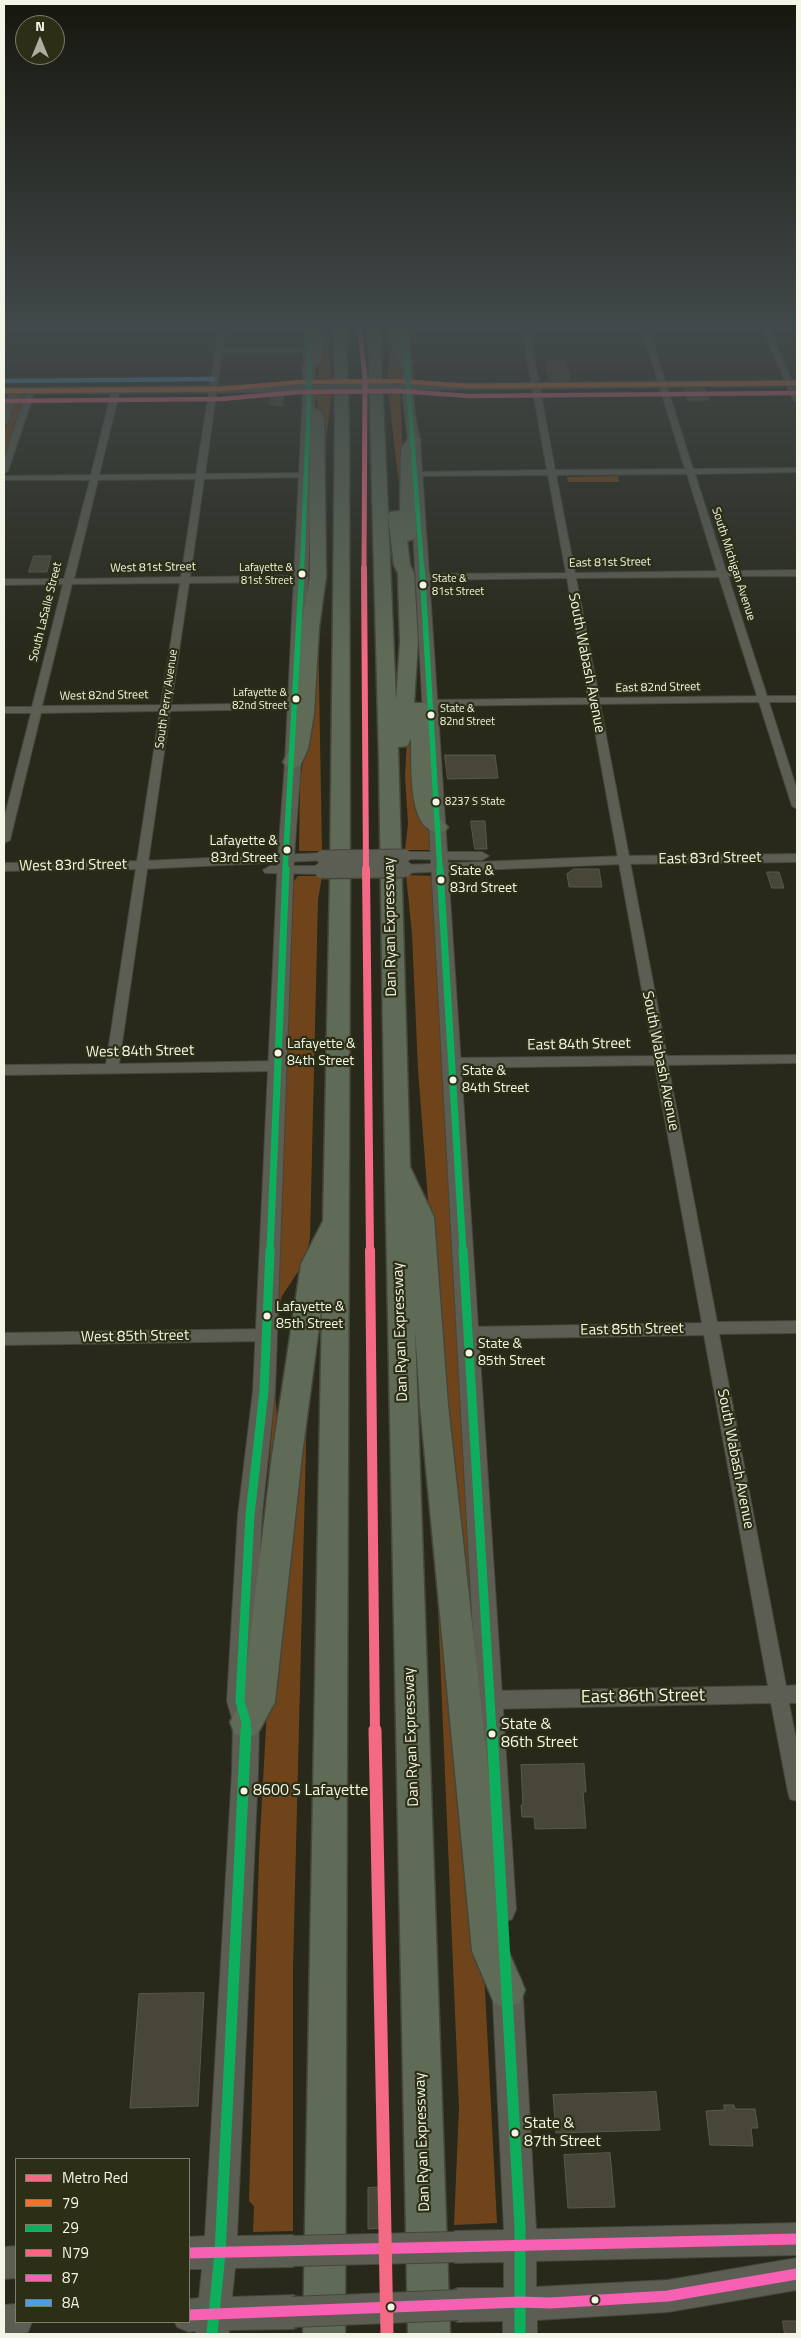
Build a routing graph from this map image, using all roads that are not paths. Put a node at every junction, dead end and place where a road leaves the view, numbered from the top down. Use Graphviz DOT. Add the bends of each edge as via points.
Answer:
graph roads {
  1 [pos="14,439"];
  2 [pos="104,439"];
  3 [pos="206,439"];
  4 [pos="308,439"];
  5 [pos="317,439"];
  6 [pos="335,439"];
  7 [pos="342,439"];
  8 [pos="379,439"];
  9 [pos="544,439"];
  10 [pos="680,439"];
  11 [pos="414,440"];
  12 [pos="380,462"];
  13 [pos="797,470"];
  14 [pos="4,471"];
  15 [pos="690,471"];
  16 [pos="550,472"];
  17 [pos="416,474"];
  18 [pos="306,475"];
  19 [pos="200,476"];
  20 [pos="94,477"];
  21 [pos="4,478"];
  22 [pos="319,517"];
  23 [pos="406,573"];
  24 [pos="797,573"];
  25 [pos="723,574"];
  26 [pos="570,576"];
  27 [pos="310,577"];
  28 [pos="422,577"];
  29 [pos="184,580"];
  30 [pos="68,581"];
  31 [pos="4,582"];
  32 [pos="409,642"];
  33 [pos="797,699"];
  34 [pos="763,700"];
  35 [pos="594,702"];
  36 [pos="430,704"];
  37 [pos="294,706"];
  38 [pos="165,708"];
  39 [pos="36,709"];
  40 [pos="4,710"];
  41 [pos="340,718"];
  42 [pos="389,761"];
  43 [pos="294,762"];
  44 [pos="797,806"];
  45 [pos="438,827"];
  46 [pos="4,840"];
  47 [pos="797,858"];
  48 [pos="623,860"];
  49 [pos="440,862"];
  50 [pos="286,863"];
  51 [pos="142,865"];
  52 [pos="4,867"];
  53 [pos="797,1059"];
  54 [pos="660,1060"];
  55 [pos="452,1063"];
  56 [pos="277,1066"];
  57 [pos="112,1068"];
  58 [pos="4,1070"];
  59 [pos="397,1166"];
  60 [pos="336,1220"];
  61 [pos="797,1327"];
  62 [pos="710,1328"];
  63 [pos="467,1333"];
  64 [pos="266,1335"];
  65 [pos="4,1339"];
  66 [pos="797,1694"];
  67 [pos="779,1695"];
  68 [pos="489,1700"];
  69 [pos="246,1722"];
  70 [pos="797,1792"];
  71 [pos="507,1990"];
  72 [pos="797,2239"];
  73 [pos="520,2246"];
  74 [pos="204,2253"];
  75 [pos="797,2274"];
  76 [pos="520,2302"];
  77 [pos="205,2321"];
  78 [pos="324,2334"];
  79 [pos="429,2334"];
  80 [pos="520,2334"];
  1 -- 14 [label="street"];
  2 -- 20 [label="street, South LaSalle Street"];
  3 -- 19 [label="street, South Perry Avenue"];
  4 -- 18 [label="main road"];
  5 -- 22 [label="highway"];
  6 -- 22 [label="highway" via="330,447"];
  7 -- 41 [label="highway"];
  8 -- 12 [label="highway, Dan Ryan Expressway"];
  9 -- 16 [label="street, South Wabash Avenue"];
  10 -- 15 [label="street, South Michigan Avenue"];
  11 -- 17 [label="main road"];
  11 -- 23 [label="highway" via="408,449 409,565"];
  12 -- 23 [label="highway" via="394,481 402,565"];
  12 -- 42 [label="highway, Dan Ryan Expressway"];
  13 -- 15 [label="street"];
  15 -- 16 [label="street"];
  15 -- 25 [label="street, South Michigan Avenue"];
  16 -- 17 [label="street"];
  16 -- 26 [label="street, South Wabash Avenue"];
  17 -- 28 [label="main road"];
  18 -- 19 [label="street"];
  18 -- 27 [label="main road"];
  19 -- 20 [label="street"];
  19 -- 29 [label="street, South Perry Avenue"];
  20 -- 21 [label="street"];
  20 -- 30 [label="street, South LaSalle Street"];
  22 -- 27 [label="highway"];
  23 -- 32 [label="highway"];
  24 -- 25 [label="street, East 81st Street"];
  25 -- 26 [label="street, East 81st Street"];
  25 -- 34 [label="street, South Michigan Avenue"];
  26 -- 28 [label="street, East 81st Street"];
  26 -- 35 [label="street, South Wabash Avenue"];
  27 -- 29 [label="street, West 81st Street"];
  27 -- 37 [label="main road"];
  27 -- 41 [label="highway" via="321,588 326,691"];
  27 -- 43 [label="highway" via="305,714"];
  28 -- 36 [label="main road"];
  29 -- 30 [label="street, West 81st Street"];
  29 -- 38 [label="street, South Perry Avenue"];
  30 -- 31 [label="street, West 81st Street"];
  30 -- 39 [label="street, South LaSalle Street"];
  32 -- 42 [label="highway" via="403,736"];
  32 -- 45 [label="highway" via="418,691 423,792 430,819"];
  33 -- 34 [label="street, East 82nd Street"];
  34 -- 35 [label="street, East 82nd Street"];
  34 -- 44 [label="street, South Michigan Avenue"];
  35 -- 36 [label="street, East 82nd Street"];
  35 -- 48 [label="street, South Wabash Avenue"];
  36 -- 45 [label="main road"];
  37 -- 38 [label="street, West 82nd Street"];
  37 -- 43 [label="main road"];
  38 -- 39 [label="street, West 82nd Street"];
  38 -- 51 [label="street, South Perry Avenue"];
  39 -- 40 [label="street, West 82nd Street"];
  39 -- 46 [label="street, South LaSalle Street"];
  41 -- 60 [label="highway"];
  42 -- 59 [label="highway, Dan Ryan Expressway" via="388,837"];
  43 -- 50 [label="main road"];
  45 -- 49 [label="main road"];
  47 -- 48 [label="street, East 83rd Street"];
  48 -- 49 [label="street, East 83rd Street"];
  48 -- 54 [label="street, South Wabash Avenue"];
  49 -- 50 [label="street, West 83rd Street, bridge"];
  49 -- 55 [label="main road"];
  50 -- 51 [label="street, West 83rd Street" via="191,868"];
  50 -- 56 [label="main road"];
  51 -- 52 [label="street, West 83rd Street"];
  51 -- 57 [label="street, South Perry Avenue"];
  53 -- 54 [label="street, East 84th Street"];
  54 -- 55 [label="street, East 84th Street"];
  54 -- 62 [label="street, South Wabash Avenue"];
  55 -- 63 [label="main road"];
  56 -- 57 [label="street, West 84th Street"];
  56 -- 64 [label="main road"];
  57 -- 58 [label="street, West 84th Street"];
  59 -- 71 [label="highway" via="421,1217 434,1405 490,1951"];
  59 -- 79 [label="highway, Dan Ryan Expressway"];
  60 -- 69 [label="highway" via="314,1264 286,1465 259,1702"];
  60 -- 78 [label="highway"];
  61 -- 62 [label="street, East 85th Street"];
  62 -- 63 [label="street, East 85th Street"];
  62 -- 67 [label="street, South Wabash Avenue"];
  63 -- 68 [label="main road"];
  64 -- 65 [label="street, West 85th Street"];
  64 -- 69 [label="main road" via="264,1391 250,1515 240,1701"];
  66 -- 67 [label="street, East 86th Street"];
  67 -- 68 [label="street, East 86th Street"];
  67 -- 70 [label="street, South Wabash Avenue"];
  68 -- 71 [label="main road"];
  69 -- 74 [label="main road"];
  71 -- 73 [label="main road"];
  72 -- 73 [label="main road"];
  73 -- 74 [label="main road, bridge"];
  73 -- 76 [label="main road"];
  74 -- 77 [label="main road"];
  75 -- 76 [label="main road" via="668,2296"];
  76 -- 77 [label="main road, bridge" via="293,2312"];
  76 -- 80 [label="main road"];
}
